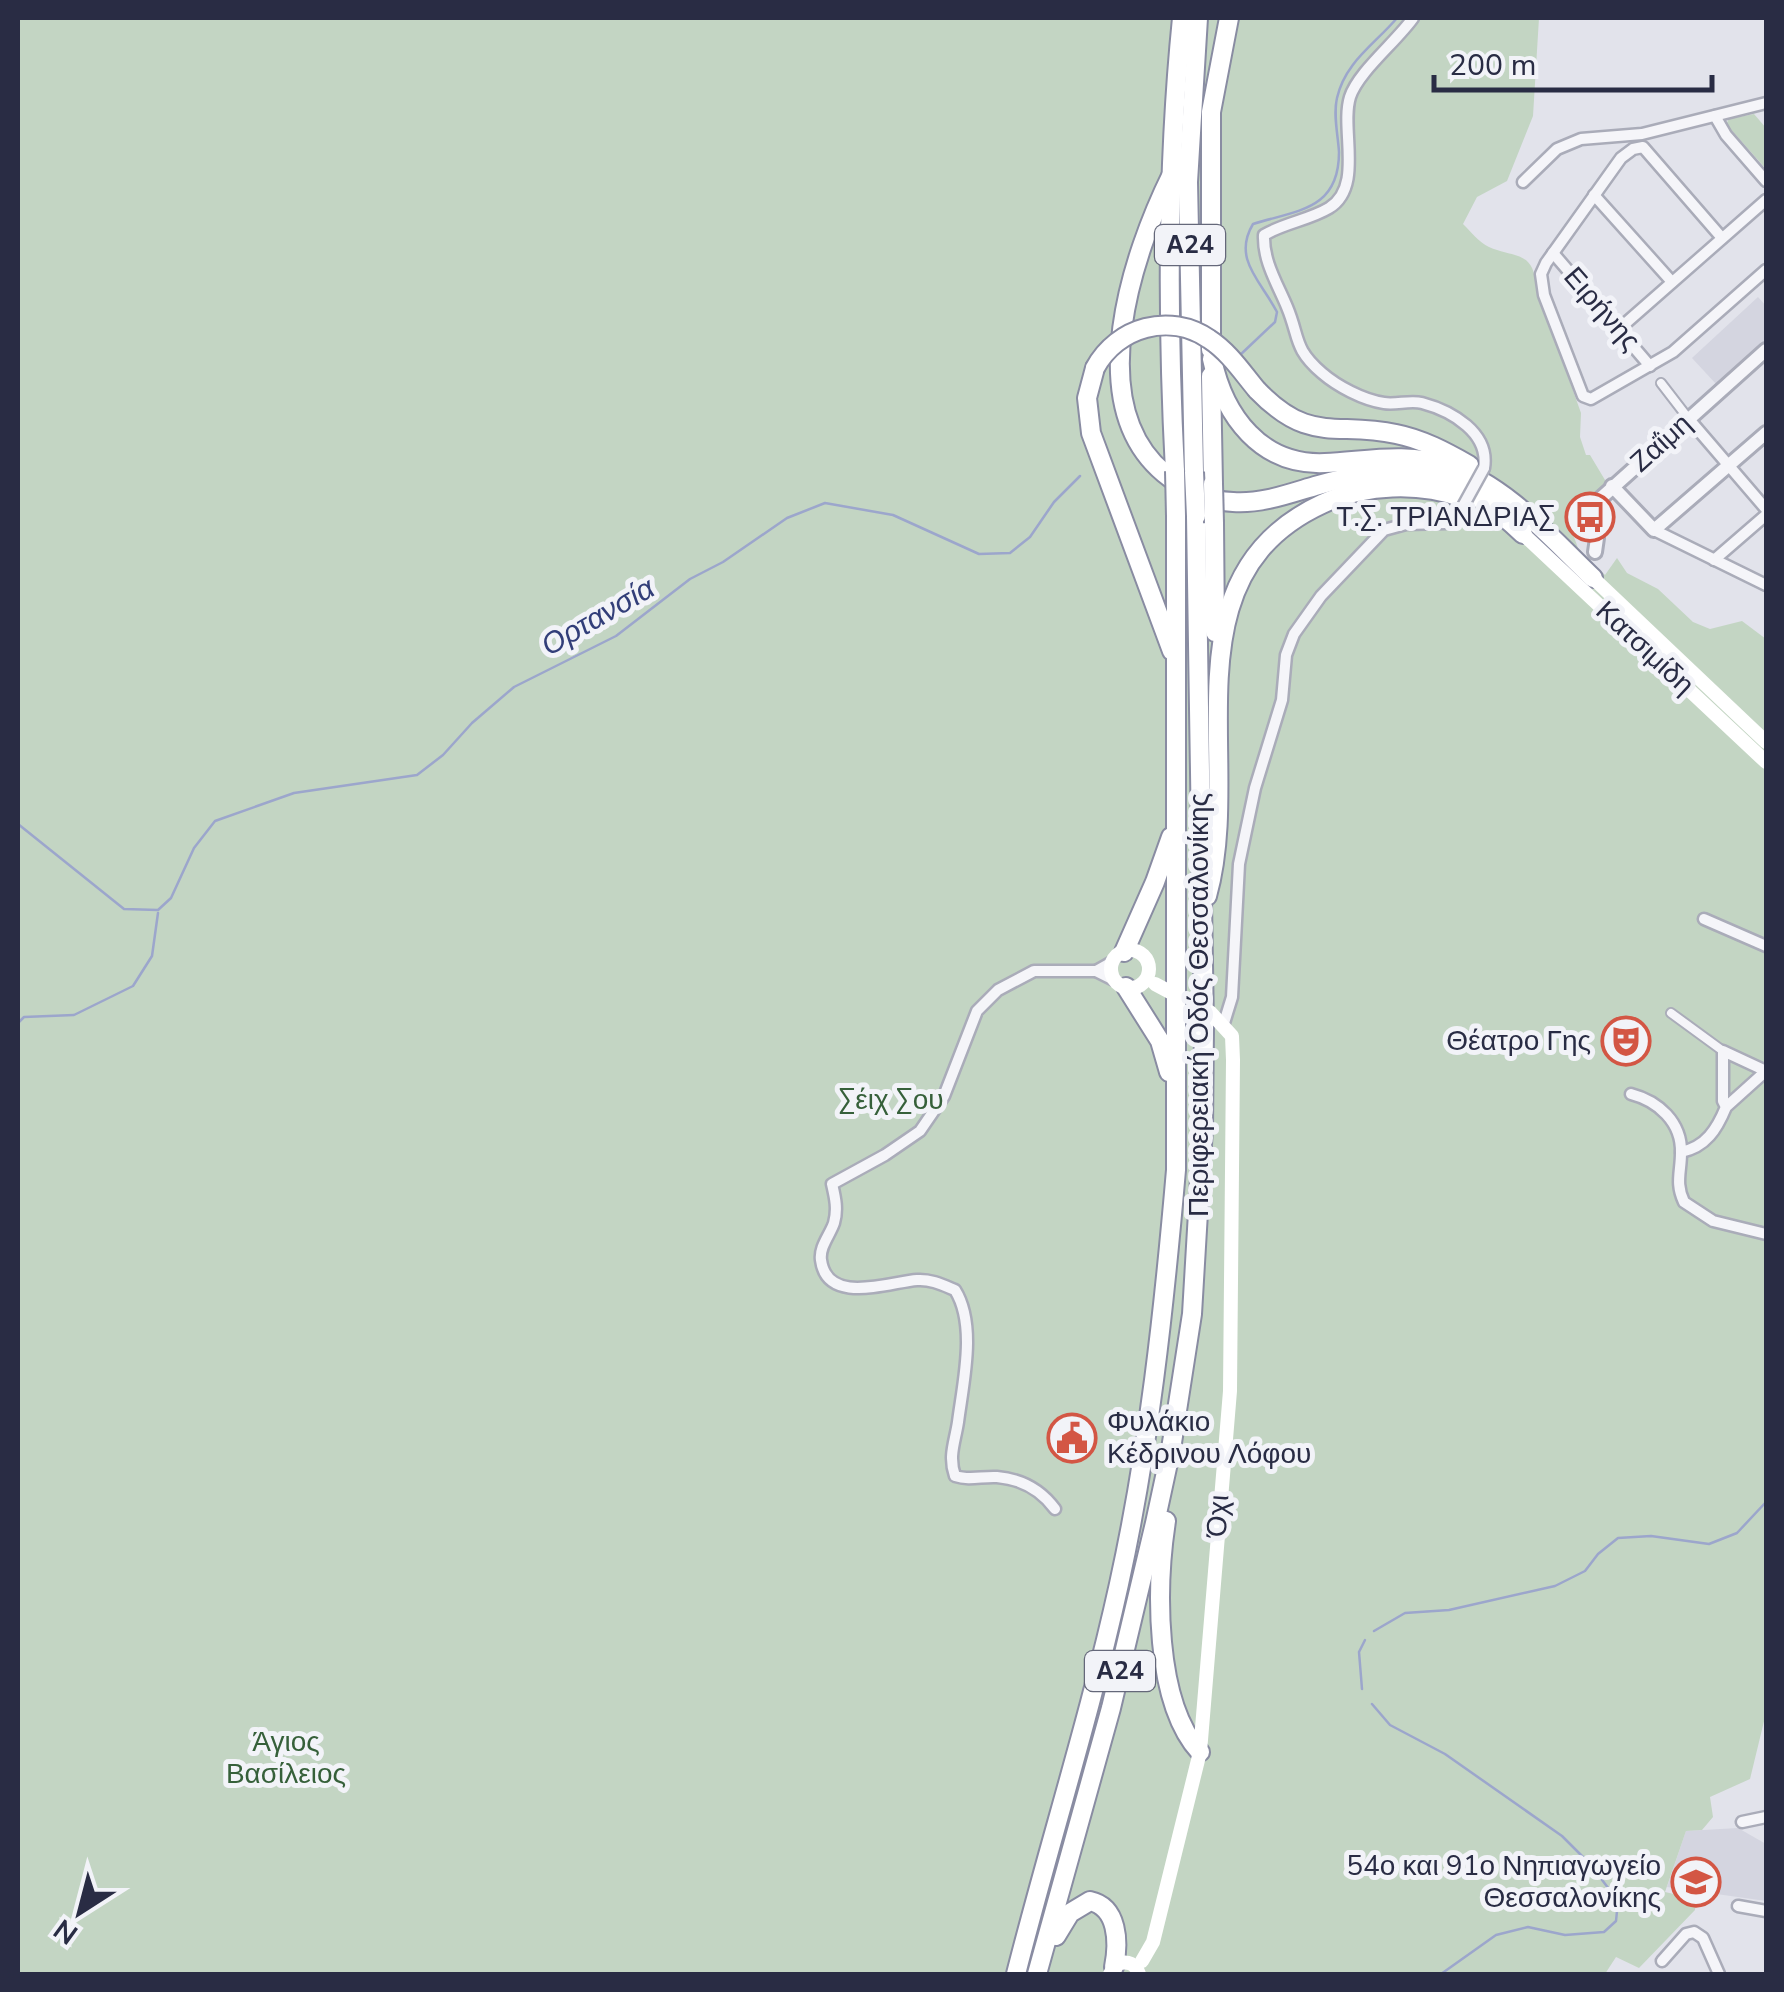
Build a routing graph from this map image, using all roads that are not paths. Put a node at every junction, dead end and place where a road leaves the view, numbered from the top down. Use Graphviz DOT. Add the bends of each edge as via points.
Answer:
graph roads {
  1 [pos="1167,18"];
  2 [pos="1182,18"];
  3 [pos="1198,18"];
  4 [pos="1208,18"];
  5 [pos="1229,18"];
  6 [pos="1413,18"];
  7 [pos="1179,50"];
  8 [pos="1211,102"];
  9 [pos="1764,108"];
  10 [pos="1715,116"];
  11 [pos="1172,174"];
  12 [pos="1766,181"];
  13 [pos="1522,182"];
  14 [pos="1594,196"];
  15 [pos="1766,200"];
  16 [pos="1722,238"];
  17 [pos="1552,253"];
  18 [pos="1766,270"];
  19 [pos="1672,282"];
  20 [pos="1619,329"];
  21 [pos="1766,350"];
  22 [pos="1212,359"];
  23 [pos="1650,366"];
  24 [pos="1661,384"];
  25 [pos="1688,418"];
  26 [pos="1766,434"];
  27 [pos="1729,466"];
  28 [pos="1185,472"];
  29 [pos="1612,486"];
  30 [pos="1766,512"];
  31 [pos="1526,514"];
  32 [pos="1205,520"];
  33 [pos="1654,530"];
  34 [pos="1524,534"];
  35 [pos="1595,552"];
  36 [pos="1714,560"];
  37 [pos="1594,578"];
  38 [pos="1766,585"];
  39 [pos="1177,666"];
  40 [pos="1220,672"];
  41 [pos="1766,742"];
  42 [pos="1766,762"];
  43 [pos="1176,822"];
  44 [pos="1239,864"];
  45 [pos="1214,867"];
  46 [pos="1203,912"];
  47 [pos="1704,919"];
  48 [pos="1766,946"];
  49 [pos="1118,957"];
  50 [pos="1096,971"];
  51 [pos="1134,984"];
  52 [pos="1170,992"];
  53 [pos="1210,1012"];
  54 [pos="1672,1012"];
  55 [pos="1224,1023"];
  56 [pos="1724,1051"];
  57 [pos="1174,1092"];
  58 [pos="1631,1094"];
  59 [pos="1726,1108"];
  60 [pos="1681,1152"];
  61 [pos="1766,1234"];
  62 [pos="1186,1363"];
  63 [pos="1055,1508"];
  64 [pos="1200,1752"];
  65 [pos="1766,1818"];
  66 [pos="1742,1822"];
  67 [pos="1738,1906"];
  68 [pos="1766,1910"];
  69 [pos="1661,1956"];
  70 [pos="1129,1969"];
  71 [pos="1038,1973"];
  72 [pos="1016,1974"];
  73 [pos="1718,1974"];
  1 -- 7 [label="highway"];
  2 -- 7 [label="highway, Περιφερειακή Οδός Θεσσαλονίκης / Α24"];
  3 -- 28 [label="highway, Περιφερειακή Οδός Θεσσαλονίκης / Α24" via="1188,182"];
  4 -- 8 [label="highway"];
  5 -- 8 [label="highway"];
  6 -- 44 [label="street, bridge" via="1358,78 1348,100 1347,176 1340,199 1264,235 1263,253 1300,351 1345,388 1383,403 1420,402 1452,416 1485,446 1484,468 1446,523 1384,530 1304,616 1286,655 1282,700"];
  7 -- 11 [label="highway, Περιφερειακή Οδός Θεσσαλονίκης / Α24"];
  8 -- 22 [label="highway"];
  9 -- 10 [label="street"];
  10 -- 12 [label="street"];
  10 -- 13 [label="street" via="1575,141"];
  11 -- 28 [label="highway, Περιφερειακή Οδός Θεσσαλονίκης / Α24" via="1169,348"];
  11 -- 34 [label="highway" via="1141,246 1119,364 1129,427 1153,463 1187,489 1230,502 1266,500 1368,472 1404,471 1476,494"];
  14 -- 16 [label="street" via="1621,158 1641,147"];
  14 -- 17 [label="street"];
  14 -- 19 [label="street"];
  15 -- 16 [label="street"];
  16 -- 19 [label="street"];
  17 -- 20 [label="street, Ειρήνης"];
  17 -- 23 [label="street" via="1542,288 1579,391 1586,399"];
  18 -- 23 [label="street"];
  19 -- 20 [label="street"];
  20 -- 23 [label="street, Ειρήνης"];
  21 -- 25 [label="street, Ζαΐμη"];
  22 -- 31 [label="highway" via="1231,413 1272,451 1313,462 1384,456 1430,461 1475,478"];
  22 -- 32 [label="highway, bridge" via="1213,484"];
  24 -- 25 [label="street"];
  25 -- 27 [label="street"];
  25 -- 29 [label="street, Ζαΐμη"];
  26 -- 27 [label="street"];
  27 -- 30 [label="street"];
  27 -- 33 [label="street"];
  28 -- 32 [label="highway, Περιφερειακή Οδός Θεσσαλονίκης / Α24, bridge"];
  28 -- 39 [label="highway, Περιφερειακή Οδός Θεσσαλονίκης / Α24, bridge" via="1176,516"];
  29 -- 33 [label="street"];
  29 -- 35 [label="street, Ζαΐμη" via="1590,513"];
  30 -- 36 [label="street"];
  31 -- 37 [label="highway"];
  31 -- 39 [label="highway, bridge" via="1483,474 1435,447 1398,434 1306,424 1280,411 1194,330 1153,326 1128,334 1095,368 1087,398 1091,433"];
  32 -- 40 [label="highway"];
  32 -- 46 [label="highway, Περιφερειακή Οδός Θεσσαλονίκης / Α24"];
  33 -- 36 [label="street"];
  34 -- 40 [label="highway" via="1478,505 1436,490 1368,490 1319,505 1271,538 1240,578 1227,608"];
  34 -- 42 [label="main road, Κατσιμίδη"];
  36 -- 38 [label="street"];
  37 -- 41 [label="main road, Κατσιμίδη"];
  39 -- 43 [label="highway, Περιφερειακή Οδός Θεσσαλονίκης / Α24"];
  40 -- 45 [label="highway"];
  43 -- 49 [label="highway"];
  43 -- 57 [label="highway, Περιφερειακή Οδός Θεσσαλονίκης / Α24"];
  44 -- 45 [label="street"];
  44 -- 55 [label="street" via="1232,997"];
  45 -- 46 [label="highway"];
  46 -- 62 [label="highway, Περιφερειακή Οδός Θεσσαλονίκης / Α24" via="1203,1128"];
  47 -- 48 [label="street"];
  49 -- 50 [label="street"];
  49 -- 51 [label="main road"];
  49 -- 51 [label="main road" via="1140,953 1148,969"];
  50 -- 51 [label="street"];
  50 -- 63 [label="street" via="1034,971 998,990 977,1011 944,1096 920,1131 832,1184 834,1222 820,1255 824,1270 849,1288 920,1280 955,1290 964,1304 966,1345 950,1461 955,1476 1016,1481"];
  51 -- 52 [label="main road"];
  51 -- 57 [label="highway"];
  53 -- 55 [label="main road"];
  54 -- 56 [label="street"];
  55 -- 64 [label="main road, Όχι" via="1233,1060 1230,1391"];
  56 -- 59 [label="street"];
  56 -- 59 [label="street" via="1766,1070"];
  57 -- 72 [label="highway, Περιφερειακή Οδός Θεσσαλονίκης / Α24" via="1170,1244 1138,1487 1091,1704"];
  58 -- 60 [label="street" via="1666,1113"];
  59 -- 60 [label="street" via="1710,1136"];
  60 -- 61 [label="street" via="1677,1174 1684,1202 1713,1221"];
  62 -- 64 [label="highway" via="1188,1402 1159,1599 1176,1718"];
  62 -- 71 [label="highway, Περιφερειακή Οδός Θεσσαλονίκης / Α24" via="1111,1708"];
  64 -- 70 [label="main road, Όχι" via="1152,1942"];
  65 -- 66 [label="street"];
  67 -- 68 [label="street"];
  69 -- 73 [label="street" via="1695,1932"];
  70 -- 71 [label="highway" via="1113,1919 1090,1900 1065,1919"];
}
